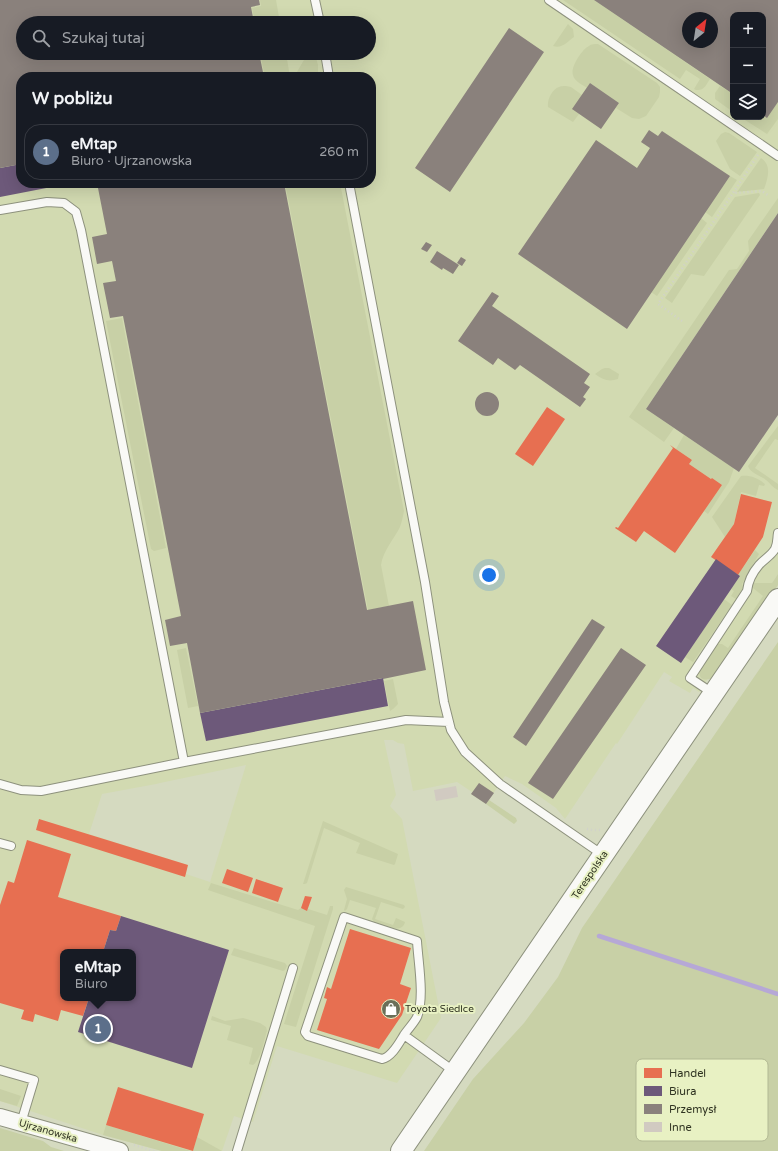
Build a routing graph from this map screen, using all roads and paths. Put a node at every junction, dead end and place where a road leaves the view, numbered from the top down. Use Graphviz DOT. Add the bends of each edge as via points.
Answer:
graph roads {
  1 [pos="315,0"];
  2 [pos="549,0"];
  3 [pos="318,16"];
  4 [pos="326,60"];
  5 [pos="328,72"];
  6 [pos="764,146"];
  7 [pos="778,156"];
  8 [pos="350,188"];
  9 [pos="733,193"];
  10 [pos="769,196"];
  11 [pos="0,210"];
  12 [pos="682,321"];
  13 [pos="778,533"];
  14 [pos="778,599"];
  15 [pos="714,694"];
  16 [pos="449,722"];
  17 [pos="184,762"];
  18 [pos="0,784"];
  19 [pos="0,843"];
  20 [pos="11,846"];
  21 [pos="604,855"];
  22 [pos="293,968"];
  23 [pos="404,1035"];
  24 [pos="0,1070"];
  25 [pos="455,1072"];
  26 [pos="0,1117"];
  27 [pos="22,1123"];
  28 [pos="120,1151"];
  29 [pos="237,1151"];
  30 [pos="401,1151"];
  1 -- 3 [label="lane"];
  2 -- 6 [label="lane"];
  4 -- 5 [label="lane"];
  6 -- 7 [label="lane"];
  6 -- 9 [label="path"];
  8 -- 16 [label="lane" via="424,574"];
  9 -- 10 [label="path" via="762,191"];
  9 -- 12 [label="path" via="658,304"];
  11 -- 17 [label="lane" via="47,202 64,203 76,212"];
  13 -- 15 [label="lane" via="775,549 759,564 747,591 690,678"];
  14 -- 15 [label="street, Terespolska"];
  15 -- 21 [label="street, Terespolska"];
  16 -- 17 [label="lane" via="406,720"];
  16 -- 21 [label="lane" via="465,752 500,784"];
  17 -- 18 [label="lane" via="41,791 21,790"];
  19 -- 20 [label="lane"];
  21 -- 25 [label="street, Terespolska"];
  22 -- 29 [label="lane"];
  23 -- 23 [label="lane" via="417,1016 420,1001 417,941 344,918 305,1032 308,1036 382,1059 390,1055"];
  23 -- 25 [label="lane"];
  24 -- 27 [label="lane" via="34,1080"];
  25 -- 30 [label="street, Terespolska"];
  26 -- 27 [label="street, Ujrzanowska"];
  27 -- 28 [label="street, Ujrzanowska"];
}
